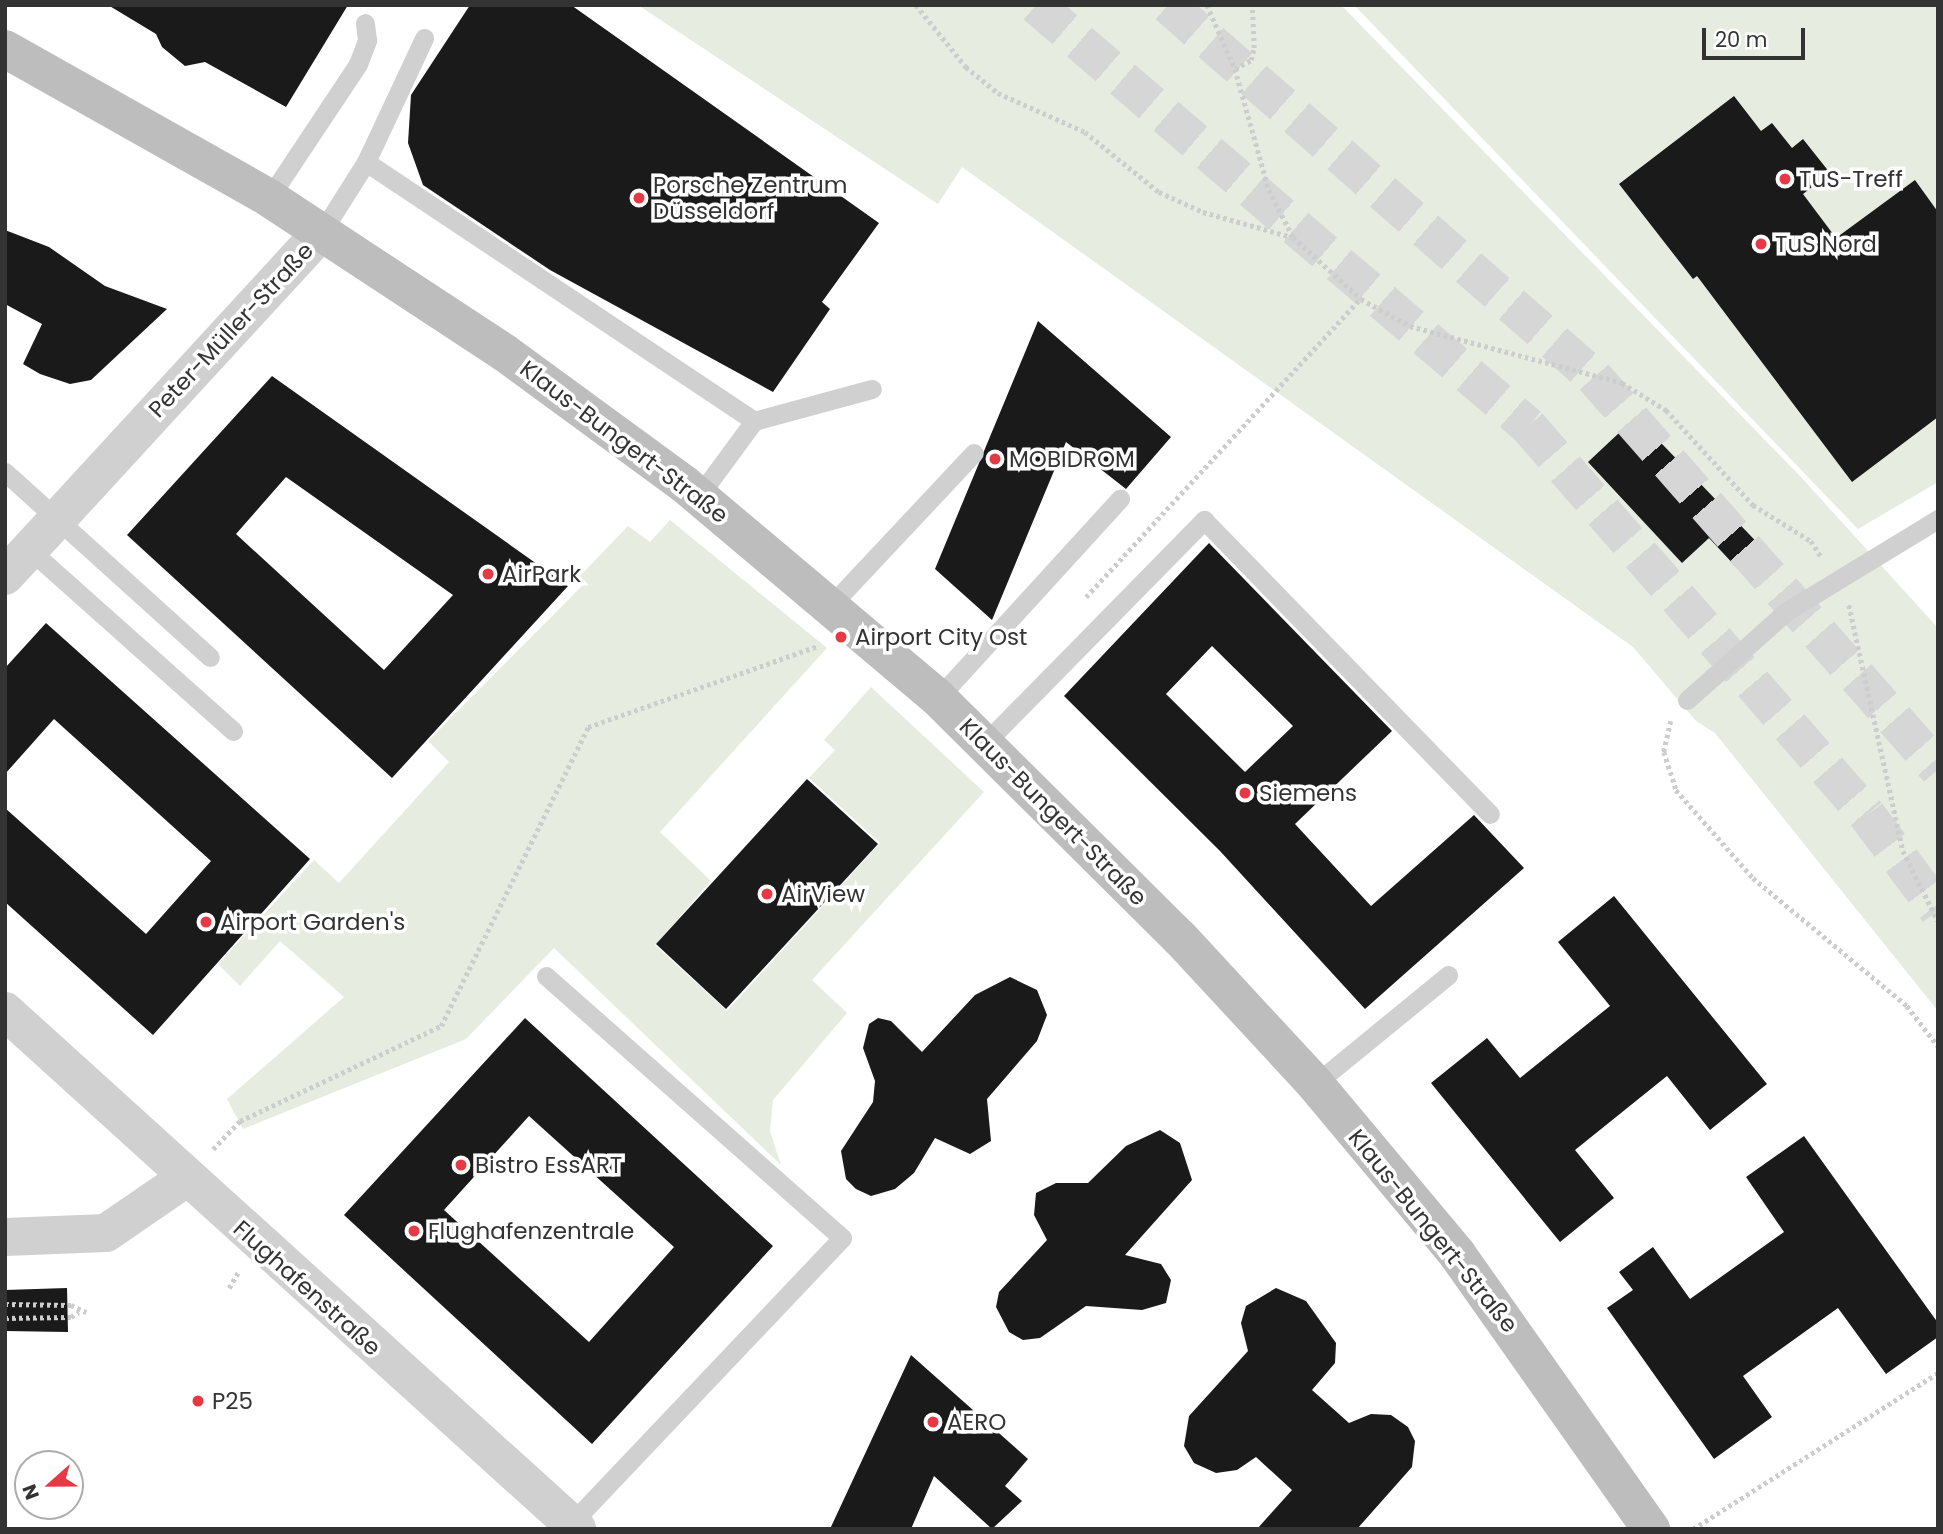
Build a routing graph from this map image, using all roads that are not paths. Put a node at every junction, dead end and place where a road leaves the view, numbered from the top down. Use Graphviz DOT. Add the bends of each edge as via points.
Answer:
graph roads {
  1 [pos="365,23"];
  2 [pos="424,38"];
  3 [pos="5,49"];
  4 [pos="366,162"];
  5 [pos="269,198"];
  6 [pos="323,230"];
  7 [pos="872,389"];
  8 [pos="754,421"];
  9 [pos="974,453"];
  10 [pos="5,472"];
  11 [pos="699,496"];
  12 [pos="1120,499"];
  13 [pos="57,519"];
  14 [pos="1938,519"];
  15 [pos="17,563"];
  16 [pos="843,614"];
  17 [pos="210,657"];
  18 [pos="938,698"];
  19 [pos="1687,700"];
  20 [pos="233,731"];
  21 [pos="985,743"];
  22 [pos="1490,814"];
  23 [pos="1448,975"];
  24 [pos="546,976"];
  25 [pos="5,1011"];
  26 [pos="1315,1084"];
  27 [pos="186,1178"];
  28 [pos="5,1237"];
  29 [pos="574,1526"];
  30 [pos="1650,1529"];
  1 -- 5 [label="lane" via="368,40 358,64"];
  2 -- 4 [label="lane"];
  3 -- 5 [label="street, Peter-Müller-Straße"];
  4 -- 6 [label="lane"];
  4 -- 8 [label="lane"];
  5 -- 6 [label="street, Peter-Müller-Straße"];
  6 -- 11 [label="street, Klaus-Bungert-Straße" via="505,353"];
  6 -- 13 [label="street, Peter-Müller-Straße"];
  7 -- 8 [label="lane"];
  8 -- 11 [label="lane"];
  9 -- 16 [label="lane"];
  10 -- 13 [label="lane"];
  11 -- 16 [label="street, Klaus-Bungert-Straße"];
  12 -- 18 [label="lane"];
  13 -- 15 [label="street, Peter-Müller-Straße"];
  13 -- 17 [label="lane"];
  14 -- 19 [label="lane" via="1767,626"];
  15 -- 20 [label="lane"];
  16 -- 18 [label="street, Klaus-Bungert-Straße"];
  18 -- 21 [label="street, Klaus-Bungert-Straße"];
  21 -- 22 [label="lane" via="1204,520"];
  21 -- 26 [label="street, Klaus-Bungert-Straße" via="1180,938"];
  23 -- 26 [label="lane"];
  24 -- 29 [label="lane" via="842,1238"];
  25 -- 27 [label="street"];
  26 -- 30 [label="street, Klaus-Bungert-Straße" via="1457,1254"];
  27 -- 28 [label="street" via="106,1233"];
  27 -- 29 [label="street, Flughafenstraße"];
}
